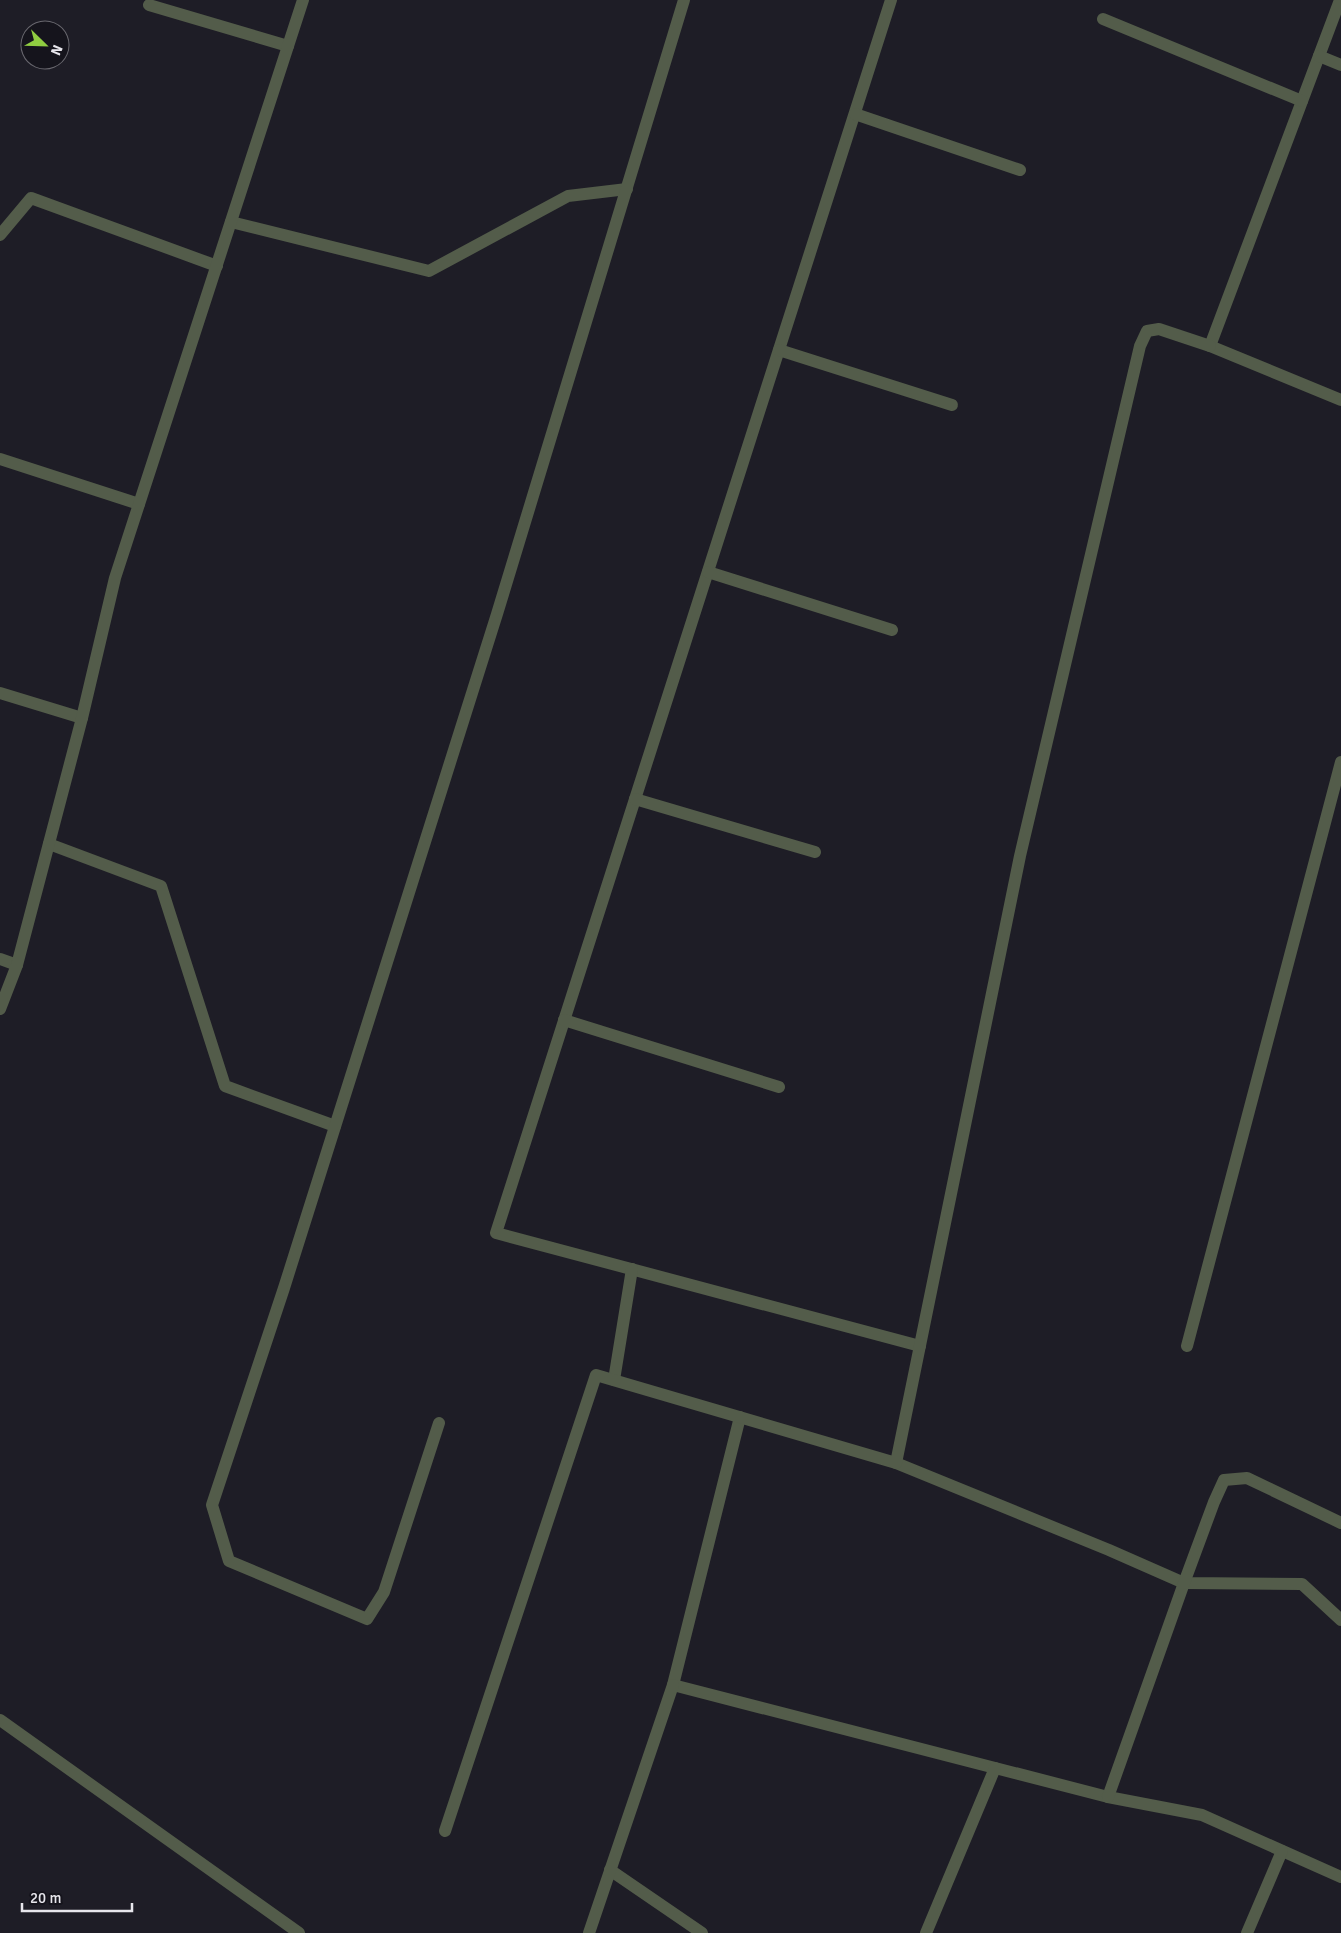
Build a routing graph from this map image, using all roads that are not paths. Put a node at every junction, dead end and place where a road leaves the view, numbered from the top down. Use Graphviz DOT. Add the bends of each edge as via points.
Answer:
graph roads {
  1 [pos="304,0"];
  2 [pos="684,0"];
  3 [pos="891,0"];
  4 [pos="1340,0"];
  5 [pos="149,5"];
  6 [pos="1103,19"];
  7 [pos="288,46"];
  8 [pos="1320,56"];
  9 [pos="1341,65"];
  10 [pos="1302,101"];
  11 [pos="855,114"];
  12 [pos="1020,170"];
  13 [pos="626,189"];
  14 [pos="231,222"];
  15 [pos="0,235"];
  16 [pos="217,266"];
  17 [pos="1210,346"];
  18 [pos="779,350"];
  19 [pos="1341,400"];
  20 [pos="952,405"];
  21 [pos="0,459"];
  22 [pos="139,504"];
  23 [pos="708,572"];
  24 [pos="892,630"];
  25 [pos="0,693"];
  26 [pos="82,718"];
  27 [pos="1341,762"];
  28 [pos="635,799"];
  29 [pos="49,844"];
  30 [pos="815,852"];
  31 [pos="0,960"];
  32 [pos="17,965"];
  33 [pos="0,1010"];
  34 [pos="564,1020"];
  35 [pos="779,1087"];
  36 [pos="335,1126"];
  37 [pos="632,1269"];
  38 [pos="920,1346"];
  39 [pos="1187,1346"];
  40 [pos="614,1380"];
  41 [pos="740,1417"];
  42 [pos="439,1423"];
  43 [pos="896,1463"];
  44 [pos="1341,1523"];
  45 [pos="1184,1583"];
  46 [pos="1341,1620"];
  47 [pos="673,1685"];
  48 [pos="0,1720"];
  49 [pos="996,1768"];
  50 [pos="1108,1796"];
  51 [pos="445,1831"];
  52 [pos="1282,1850"];
  53 [pos="610,1870"];
  54 [pos="1341,1877"];
  55 [pos="299,1933"];
  56 [pos="589,1933"];
  57 [pos="702,1933"];
  58 [pos="926,1933"];
  59 [pos="1247,1933"];
  1 -- 7 [label="street"];
  2 -- 13 [label="street"];
  3 -- 11 [label="street"];
  4 -- 8 [label="street"];
  5 -- 7 [label="street"];
  6 -- 10 [label="street"];
  7 -- 14 [label="street"];
  8 -- 9 [label="street"];
  8 -- 10 [label="street"];
  10 -- 17 [label="street"];
  11 -- 12 [label="street"];
  11 -- 18 [label="street"];
  13 -- 14 [label="street" via="568,196 428,271"];
  13 -- 36 [label="street" via="497,614"];
  14 -- 16 [label="street"];
  15 -- 16 [label="street" via="31,198"];
  16 -- 22 [label="street"];
  17 -- 19 [label="street"];
  17 -- 38 [label="street" via="1159,329 1147,331 1140,346 1020,856"];
  18 -- 20 [label="street"];
  18 -- 23 [label="street"];
  21 -- 22 [label="street"];
  22 -- 26 [label="street" via="115,578"];
  23 -- 24 [label="street"];
  23 -- 28 [label="street"];
  25 -- 26 [label="street"];
  26 -- 29 [label="street"];
  27 -- 39 [label="street"];
  28 -- 30 [label="street"];
  28 -- 34 [label="street"];
  29 -- 32 [label="street"];
  29 -- 36 [label="street" via="161,886 225,1086"];
  31 -- 32 [label="street"];
  32 -- 33 [label="street"];
  34 -- 35 [label="street"];
  34 -- 37 [label="street" via="496,1233"];
  36 -- 42 [label="street" via="212,1505 229,1561 367,1619 384,1592"];
  37 -- 38 [label="street"];
  37 -- 40 [label="street"];
  38 -- 43 [label="street"];
  40 -- 41 [label="street"];
  40 -- 51 [label="street" via="596,1375"];
  41 -- 43 [label="street"];
  41 -- 47 [label="street"];
  43 -- 45 [label="street"];
  44 -- 45 [label="street" via="1247,1478 1224,1480"];
  45 -- 46 [label="street" via="1302,1584"];
  45 -- 50 [label="street"];
  47 -- 49 [label="street"];
  47 -- 53 [label="street"];
  48 -- 55 [label="street"];
  49 -- 50 [label="street"];
  49 -- 58 [label="street"];
  50 -- 52 [label="street" via="1202,1815"];
  52 -- 54 [label="street"];
  52 -- 59 [label="street"];
  53 -- 56 [label="street"];
  53 -- 57 [label="street"];
}
